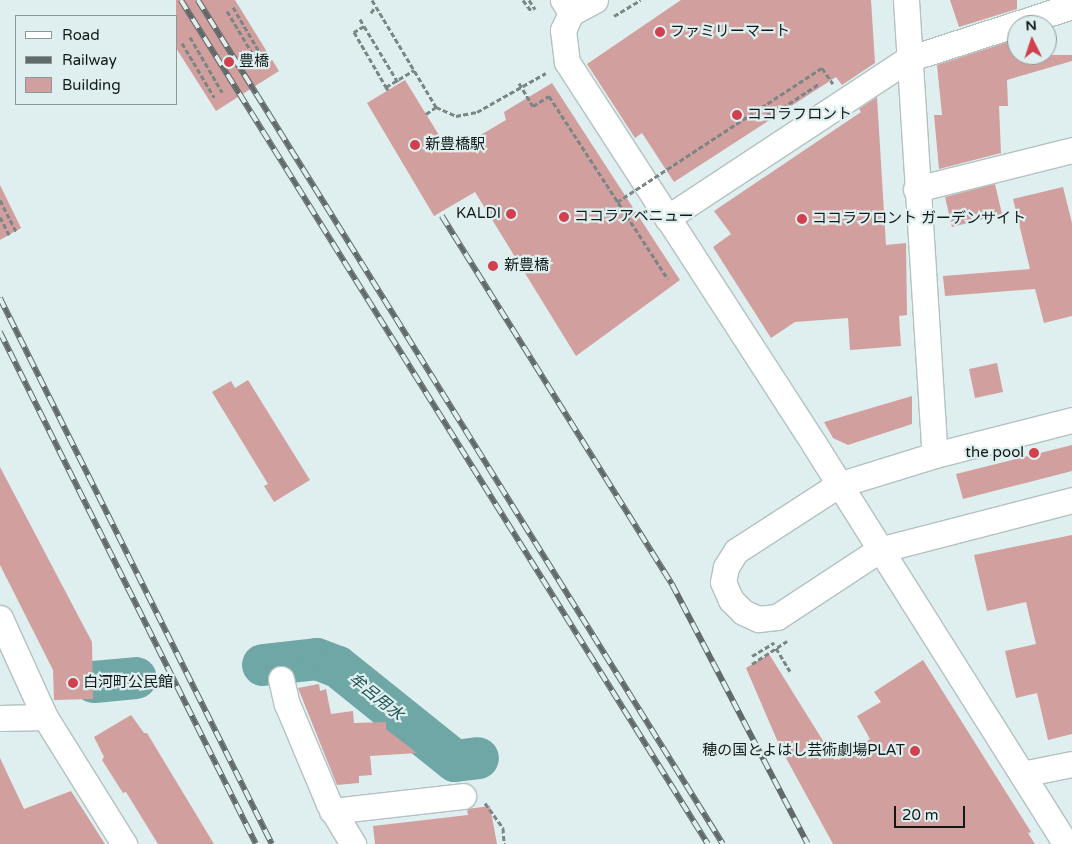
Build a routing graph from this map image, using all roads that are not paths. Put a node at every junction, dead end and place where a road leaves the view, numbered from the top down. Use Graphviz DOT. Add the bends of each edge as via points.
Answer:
graph roads {
  1 [pos="906,0"];
  2 [pos="567,6"];
  3 [pos="1072,6"];
  4 [pos="603,9"];
  5 [pos="908,59"];
  6 [pos="1072,150"];
  7 [pos="916,189"];
  8 [pos="667,218"];
  9 [pos="1072,420"];
  10 [pos="935,455"];
  11 [pos="838,485"];
  12 [pos="1072,500"];
  13 [pos="879,550"];
  14 [pos="0,618"];
  15 [pos="9,654"];
  16 [pos="281,679"];
  17 [pos="45,717"];
  18 [pos="0,718"];
  19 [pos="1072,764"];
  20 [pos="1022,774"];
  21 [pos="463,796"];
  22 [pos="332,811"];
  23 [pos="124,844"];
  24 [pos="353,844"];
  25 [pos="1066,844"];
  1 -- 5 [label="street"];
  2 -- 4 [label="street"];
  2 -- 8 [label="street" via="563,30 567,62"];
  3 -- 5 [label="street"];
  5 -- 7 [label="street"];
  5 -- 8 [label="street"];
  6 -- 7 [label="street"];
  7 -- 10 [label="street"];
  8 -- 11 [label="street"];
  9 -- 10 [label="street"];
  10 -- 11 [label="street"];
  11 -- 13 [label="street"];
  11 -- 13 [label="street" via="736,551 726,567 723,582 731,600 743,612 758,619 777,617"];
  12 -- 13 [label="street"];
  13 -- 20 [label="street"];
  14 -- 15 [label="street"];
  15 -- 17 [label="street"];
  16 -- 22 [label="street" via="295,725"];
  17 -- 18 [label="street"];
  17 -- 23 [label="street"];
  19 -- 20 [label="street"];
  20 -- 25 [label="street"];
  21 -- 22 [label="street"];
  22 -- 24 [label="street"];
}
